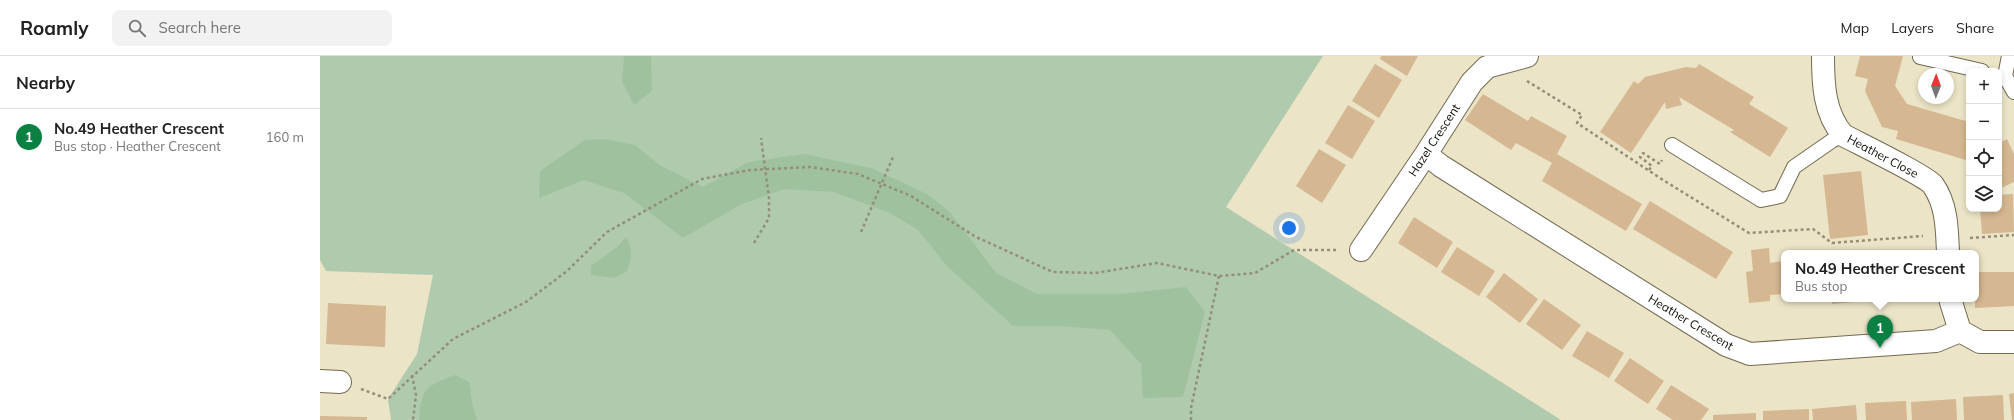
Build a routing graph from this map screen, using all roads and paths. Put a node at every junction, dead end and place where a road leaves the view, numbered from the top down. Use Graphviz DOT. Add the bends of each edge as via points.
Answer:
graph roads {
  1 [pos="1527,56"];
  2 [pos="1824,56"];
  3 [pos="2009,56"];
  4 [pos="1920,57"];
  5 [pos="1969,68"];
  6 [pos="2002,76"];
  7 [pos="2014,92"];
  8 [pos="1843,135"];
  9 [pos="762,138"];
  10 [pos="1672,144"];
  11 [pos="1426,154"];
  12 [pos="892,157"];
  13 [pos="1660,164"];
  14 [pos="766,169"];
  15 [pos="1649,170"];
  16 [pos="882,184"];
  17 [pos="861,232"];
  18 [pos="2014,234"];
  19 [pos="754,243"];
  20 [pos="1948,246"];
  21 [pos="1360,250"];
  22 [pos="1219,276"];
  23 [pos="1951,302"];
  24 [pos="1960,330"];
  25 [pos="2014,342"];
  26 [pos="412,375"];
  27 [pos="330,381"];
  28 [pos="413,420"];
  29 [pos="1191,420"];
  1 -- 11 [label="street, Hazel Crescent" via="1487,67 1472,82"];
  2 -- 8 [label="street, Heather Close" via="1823,89 1837,128"];
  3 -- 6 [label="lane"];
  4 -- 5 [label="lane"];
  6 -- 7 [label="lane"];
  8 -- 10 [label="lane" via="1794,167 1780,196 1761,200"];
  8 -- 20 [label="street, Heather Close" via="1932,183 1942,200"];
  9 -- 14 [label="path"];
  11 -- 21 [label="street, Hazel Crescent"];
  11 -- 24 [label="street, Heather Crescent" via="1441,166 1726,345 1750,354 1936,341"];
  12 -- 16 [label="path"];
  13 -- 15 [label="path" via="1643,153 1640,157 1652,166"];
  14 -- 16 [label="path" via="810,167 858,174"];
  14 -- 19 [label="path" via="769,218"];
  14 -- 26 [label="path" via="702,179 607,232 568,271 526,302 453,339"];
  16 -- 17 [label="path"];
  16 -- 22 [label="path" via="911,196 976,237 1054,272 1095,273 1157,263"];
  18 -- 20 [label="path"];
  21 -- 22 [label="path" via="1294,250 1255,273"];
  22 -- 29 [label="path" via="1191,408"];
  23 -- 24 [label="street"];
  24 -- 25 [label="street" via="1980,342"];
  26 -- 27 [label="path" via="388,398"];
  26 -- 28 [label="path" via="416,395"];
}
